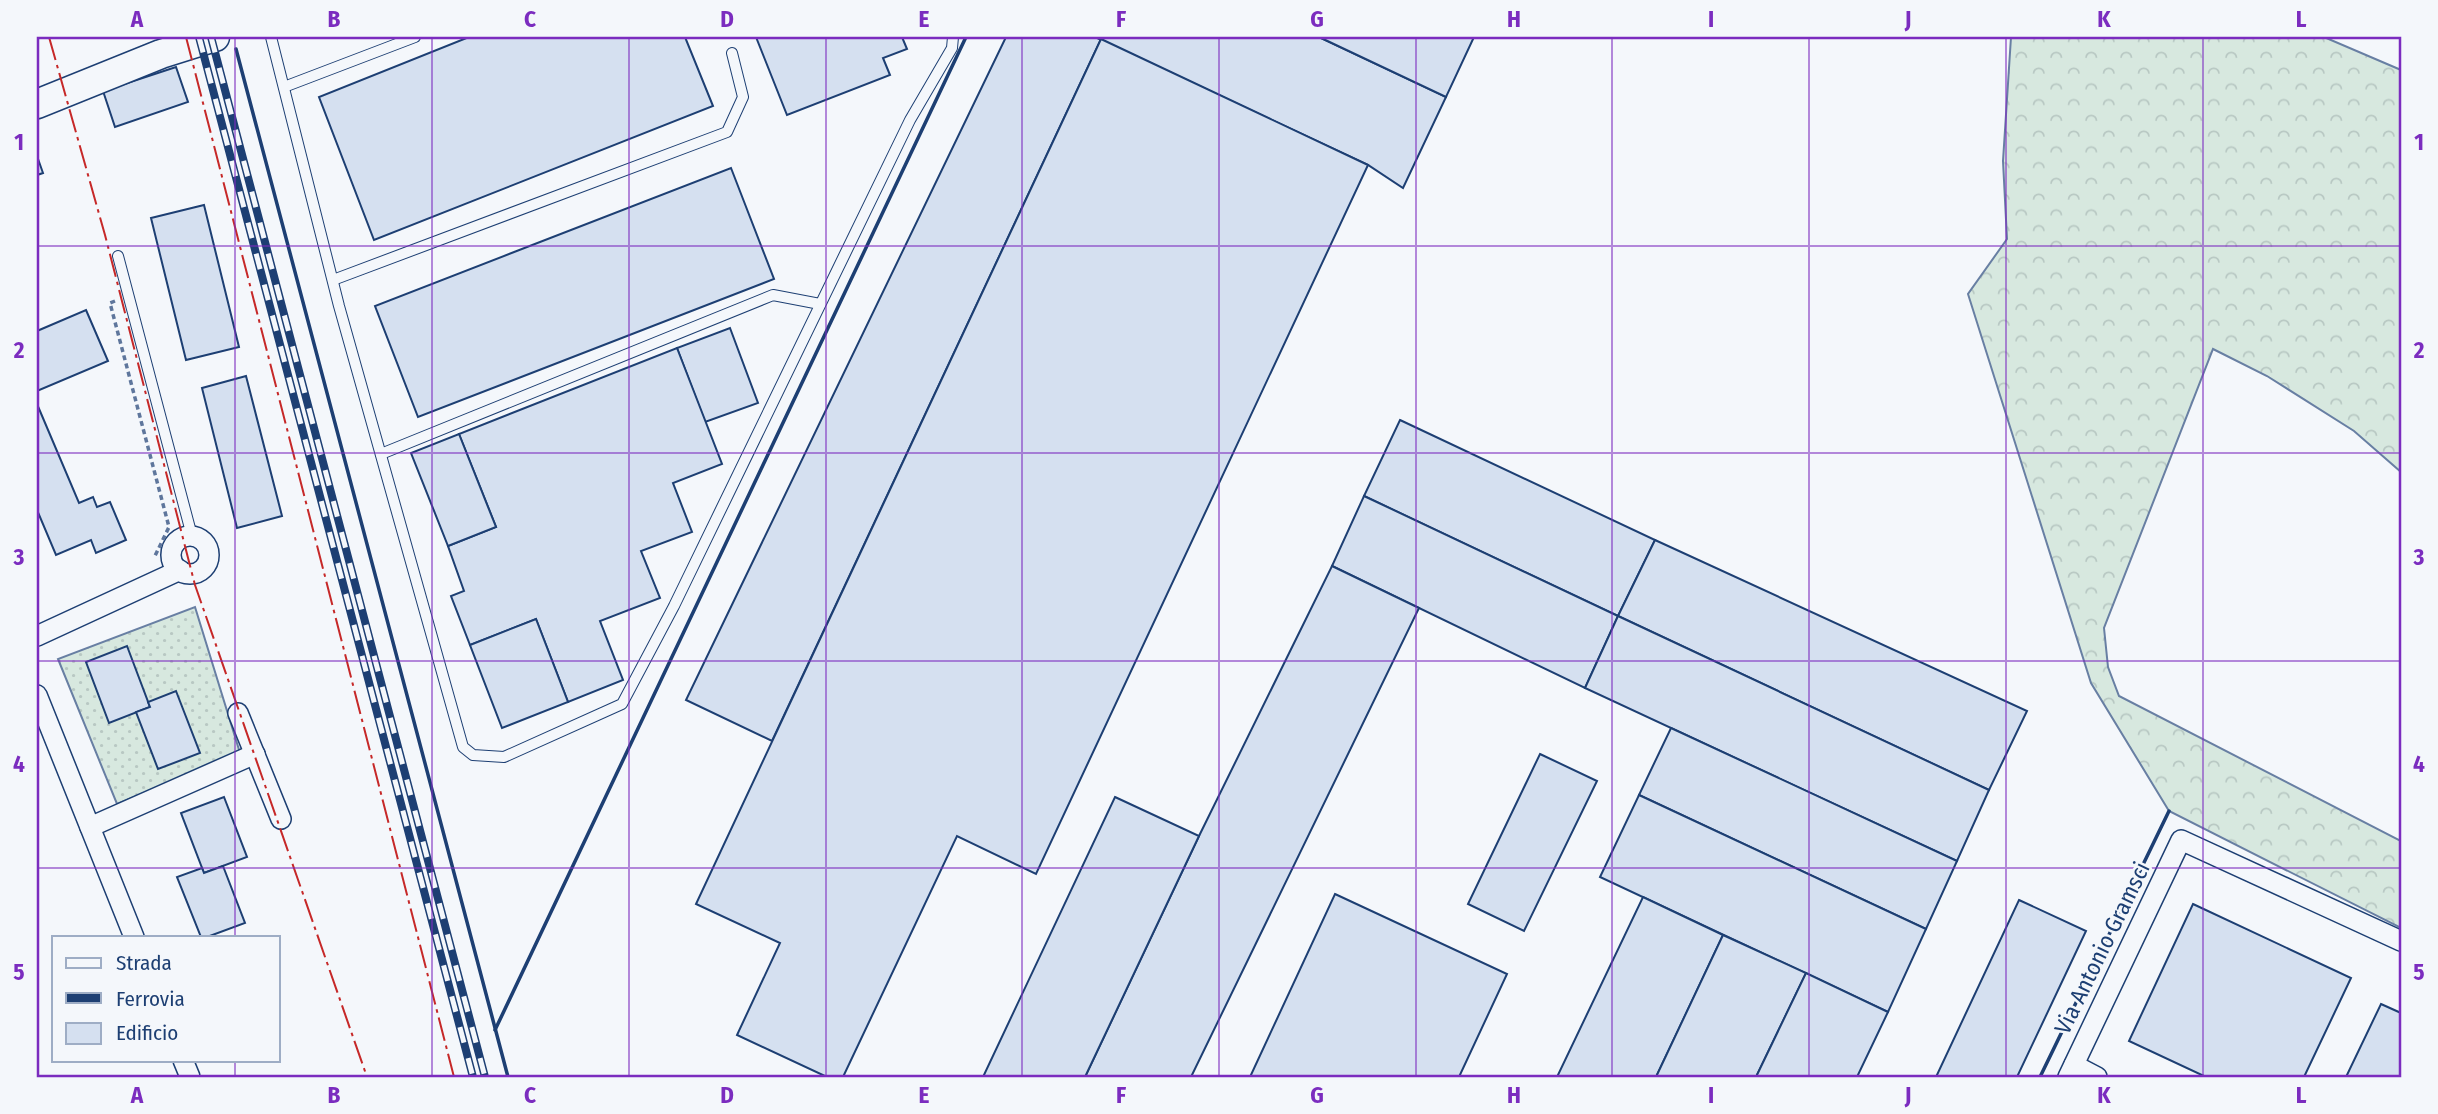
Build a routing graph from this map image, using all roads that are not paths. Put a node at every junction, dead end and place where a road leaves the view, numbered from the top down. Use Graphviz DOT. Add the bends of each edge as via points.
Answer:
graph roads {
  1 [pos="215,37"];
  2 [pos="271,37"];
  3 [pos="415,37"];
  4 [pos="953,37"];
  5 [pos="732,53"];
  6 [pos="284,87"];
  7 [pos="37,104"];
  8 [pos="118,256"];
  9 [pos="333,280"];
  10 [pos="820,304"];
  11 [pos="381,454"];
  12 [pos="192,536"];
  13 [pos="180,570"];
  14 [pos="37,636"];
  15 [pos="37,695"];
  16 [pos="238,713"];
  17 [pos="255,754"];
  18 [pos="281,819"];
  19 [pos="90,827"];
  20 [pos="134,936"];
  21 [pos="2401,941"];
  22 [pos="2071,1071"];
  23 [pos="2097,1077"];
  1 -- 7 [label="street"];
  2 -- 6 [label="lane"];
  3 -- 6 [label="lane"];
  4 -- 10 [label="lane" via="952,48 910,120"];
  5 -- 9 [label="lane" via="743,97 727,132"];
  6 -- 9 [label="lane"];
  8 -- 12 [label="lane"];
  9 -- 11 [label="lane"];
  10 -- 11 [label="lane" via="773,295"];
  10 -- 11 [label="lane" via="622,704 504,757 473,755 463,747"];
  12 -- 13 [label="street" via="180,539 173,548 172,561"];
  12 -- 13 [label="street" via="207,547 209,559 197,572"];
  13 -- 14 [label="street"];
  15 -- 19 [label="street"];
  16 -- 17 [label="street"];
  17 -- 18 [label="street"];
  17 -- 19 [label="street"];
  19 -- 20 [label="street"];
  21 -- 22 [label="street, Via Antonio Gramsci" via="2181,840"];
  22 -- 23 [label="street"];
}
